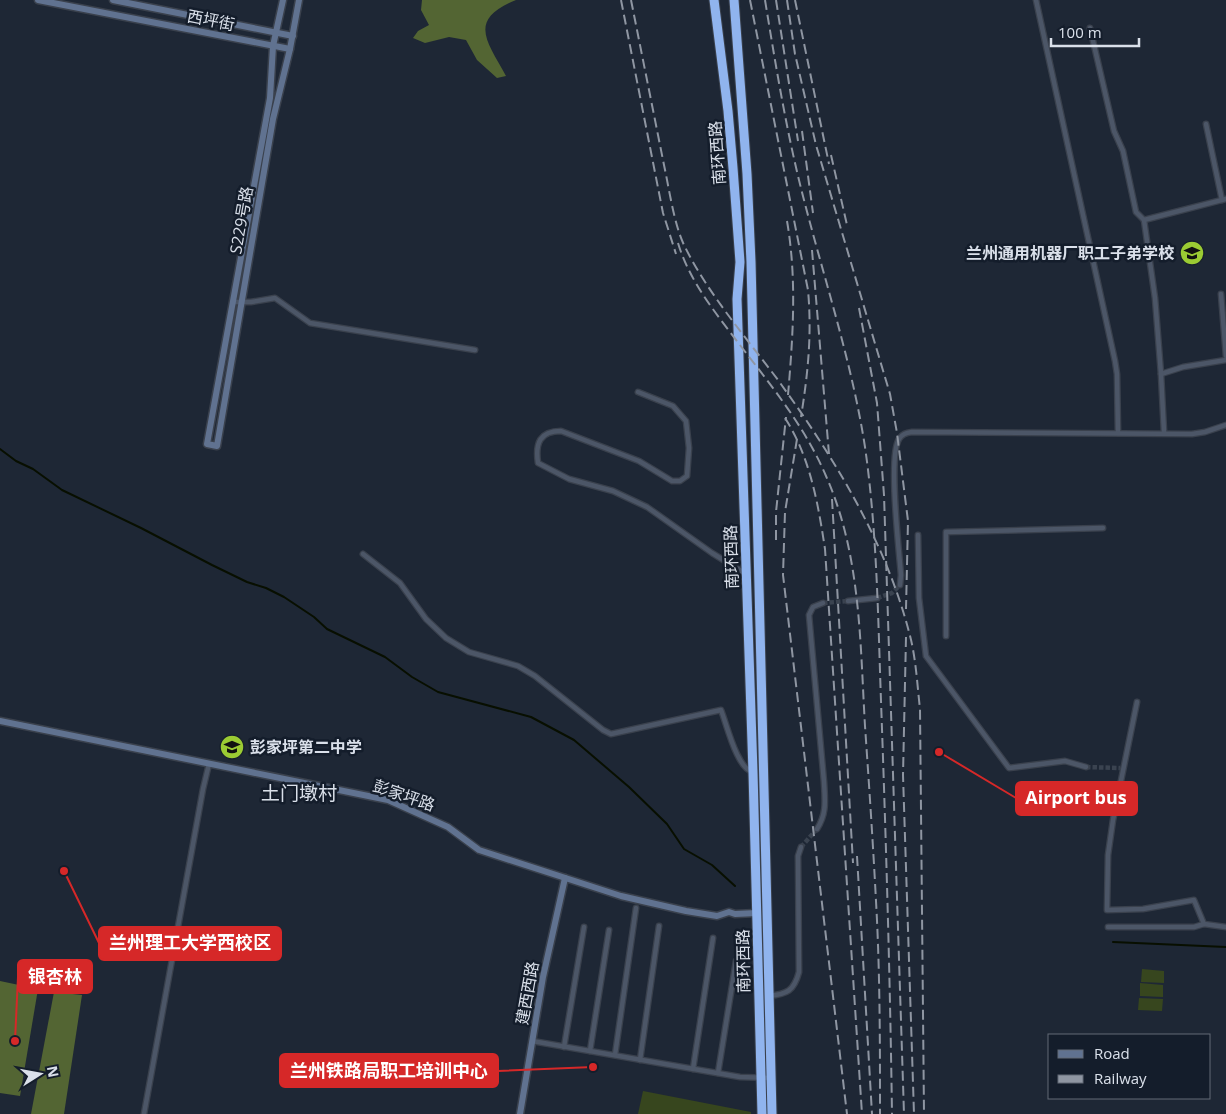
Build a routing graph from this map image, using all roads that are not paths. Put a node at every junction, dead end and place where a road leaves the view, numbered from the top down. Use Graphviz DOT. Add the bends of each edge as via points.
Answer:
graph roads {
  1 [pos="38,0"];
  2 [pos="113,0"];
  3 [pos="283,0"];
  4 [pos="299,0"];
  5 [pos="714,0"];
  6 [pos="734,0"];
  7 [pos="1036,0"];
  8 [pos="1090,28"];
  9 [pos="277,32"];
  10 [pos="293,36"];
  11 [pos="273,46"];
  12 [pos="290,49"];
  13 [pos="1206,124"];
  14 [pos="1224,200"];
  15 [pos="1144,220"];
  16 [pos="1221,294"];
  17 [pos="241,301"];
  18 [pos="233,302"];
  19 [pos="476,350"];
  20 [pos="1226,358"];
  21 [pos="1161,374"];
  22 [pos="638,392"];
  23 [pos="1226,425"];
  24 [pos="1164,432"];
  25 [pos="1118,433"];
  26 [pos="1103,528"];
  27 [pos="918,535"];
  28 [pos="363,554"];
  29 [pos="747,575"];
  30 [pos="900,585"];
  31 [pos="877,598"];
  32 [pos="848,600"];
  33 [pos="823,603"];
  34 [pos="946,636"];
  35 [pos="1137,702"];
  36 [pos="0,721"];
  37 [pos="209,764"];
  38 [pos="1086,767"];
  39 [pos="753,772"];
  40 [pos="817,829"];
  41 [pos="801,847"];
  42 [pos="565,878"];
  43 [pos="636,908"];
  44 [pos="757,913"];
  45 [pos="1204,924"];
  46 [pos="659,926"];
  47 [pos="584,927"];
  48 [pos="1108,927"];
  49 [pos="1226,927"];
  50 [pos="609,930"];
  51 [pos="713,938"];
  52 [pos="736,961"];
  53 [pos="769,996"];
  54 [pos="532,1041"];
  55 [pos="564,1046"];
  56 [pos="590,1051"];
  57 [pos="615,1056"];
  58 [pos="640,1060"];
  59 [pos="693,1069"];
  60 [pos="718,1074"];
  61 [pos="760,1077"];
  62 [pos="771,1078"];
  63 [pos="144,1114"];
  64 [pos="520,1114"];
  65 [pos="762,1114"];
  66 [pos="772,1114"];
  1 -- 11 [label="street, 西坪街"];
  2 -- 9 [label="street, 西坪街"];
  3 -- 9 [label="street, S229号路"];
  4 -- 10 [label="street, S229号路"];
  5 -- 29 [label="highway, 南环西路" via="728,112 740,262 737,299"];
  6 -- 53 [label="highway, 南环西路" via="751,262"];
  7 -- 25 [label="street" via="1115,361"];
  8 -- 15 [label="street" via="1136,212"];
  9 -- 10 [label="street, 西坪街"];
  9 -- 11 [label="street, S229号路"];
  10 -- 12 [label="street, S229号路"];
  11 -- 12 [label="street, 西坪街"];
  11 -- 18 [label="street, S229号路" via="270,98"];
  12 -- 17 [label="street, S229号路" via="273,119"];
  13 -- 14 [label="street"];
  14 -- 15 [label="street"];
  15 -- 21 [label="street"];
  16 -- 20 [label="street"];
  17 -- 18 [label="street"];
  17 -- 18 [label="street, S229号路" via="216,446 207,444"];
  17 -- 19 [label="street" via="275,298 310,324"];
  20 -- 21 [label="street"];
  21 -- 24 [label="street"];
  22 -- 29 [label="street" via="673,406 686,420 687,476 680,481 672,481 639,460 561,431 549,431 543,435 537,446 538,463 570,479 613,491 647,507"];
  23 -- 24 [label="street" via="1205,432"];
  24 -- 25 [label="street"];
  25 -- 30 [label="street" via="903,434 897,441 894,464"];
  26 -- 34 [label="street" via="946,532"];
  27 -- 38 [label="street" via="919,598 926,656 1009,768 1065,761"];
  28 -- 39 [label="street" via="400,584 426,619 446,638 470,652 518,666 611,734 721,710 743,766"];
  29 -- 39 [label="highway, 南环西路"];
  31 -- 32 [label="street"];
  33 -- 40 [label="street" via="813,607 809,615 825,804 824,818"];
  35 -- 45 [label="street" via="1121,768 1108,855 1107,910 1142,909 1194,900"];
  36 -- 37 [label="street, 彭家坪路"];
  37 -- 42 [label="street, 彭家坪路" via="388,800 448,826 479,850"];
  37 -- 63 [label="street"];
  39 -- 44 [label="highway, 南环西路"];
  41 -- 53 [label="street" via="798,856 800,972 788,992"];
  42 -- 44 [label="street, 彭家坪路" via="621,896 686,911 717,916 729,912"];
  42 -- 54 [label="street, 建西西路"];
  43 -- 57 [label="street"];
  44 -- 61 [label="highway, 南环西路"];
  45 -- 48 [label="street" via="1194,927"];
  45 -- 49 [label="street"];
  46 -- 58 [label="street"];
  47 -- 55 [label="street"];
  50 -- 56 [label="street"];
  51 -- 59 [label="street"];
  52 -- 60 [label="street"];
  53 -- 62 [label="highway, 南环西路"];
  54 -- 55 [label="street"];
  54 -- 64 [label="street, 建西西路"];
  55 -- 56 [label="street"];
  56 -- 57 [label="street"];
  57 -- 58 [label="street"];
  58 -- 59 [label="street"];
  59 -- 60 [label="street"];
  60 -- 61 [label="street"];
  61 -- 62 [label="street"];
  61 -- 65 [label="highway, 南环西路"];
  62 -- 66 [label="highway, 南环西路"];
}
